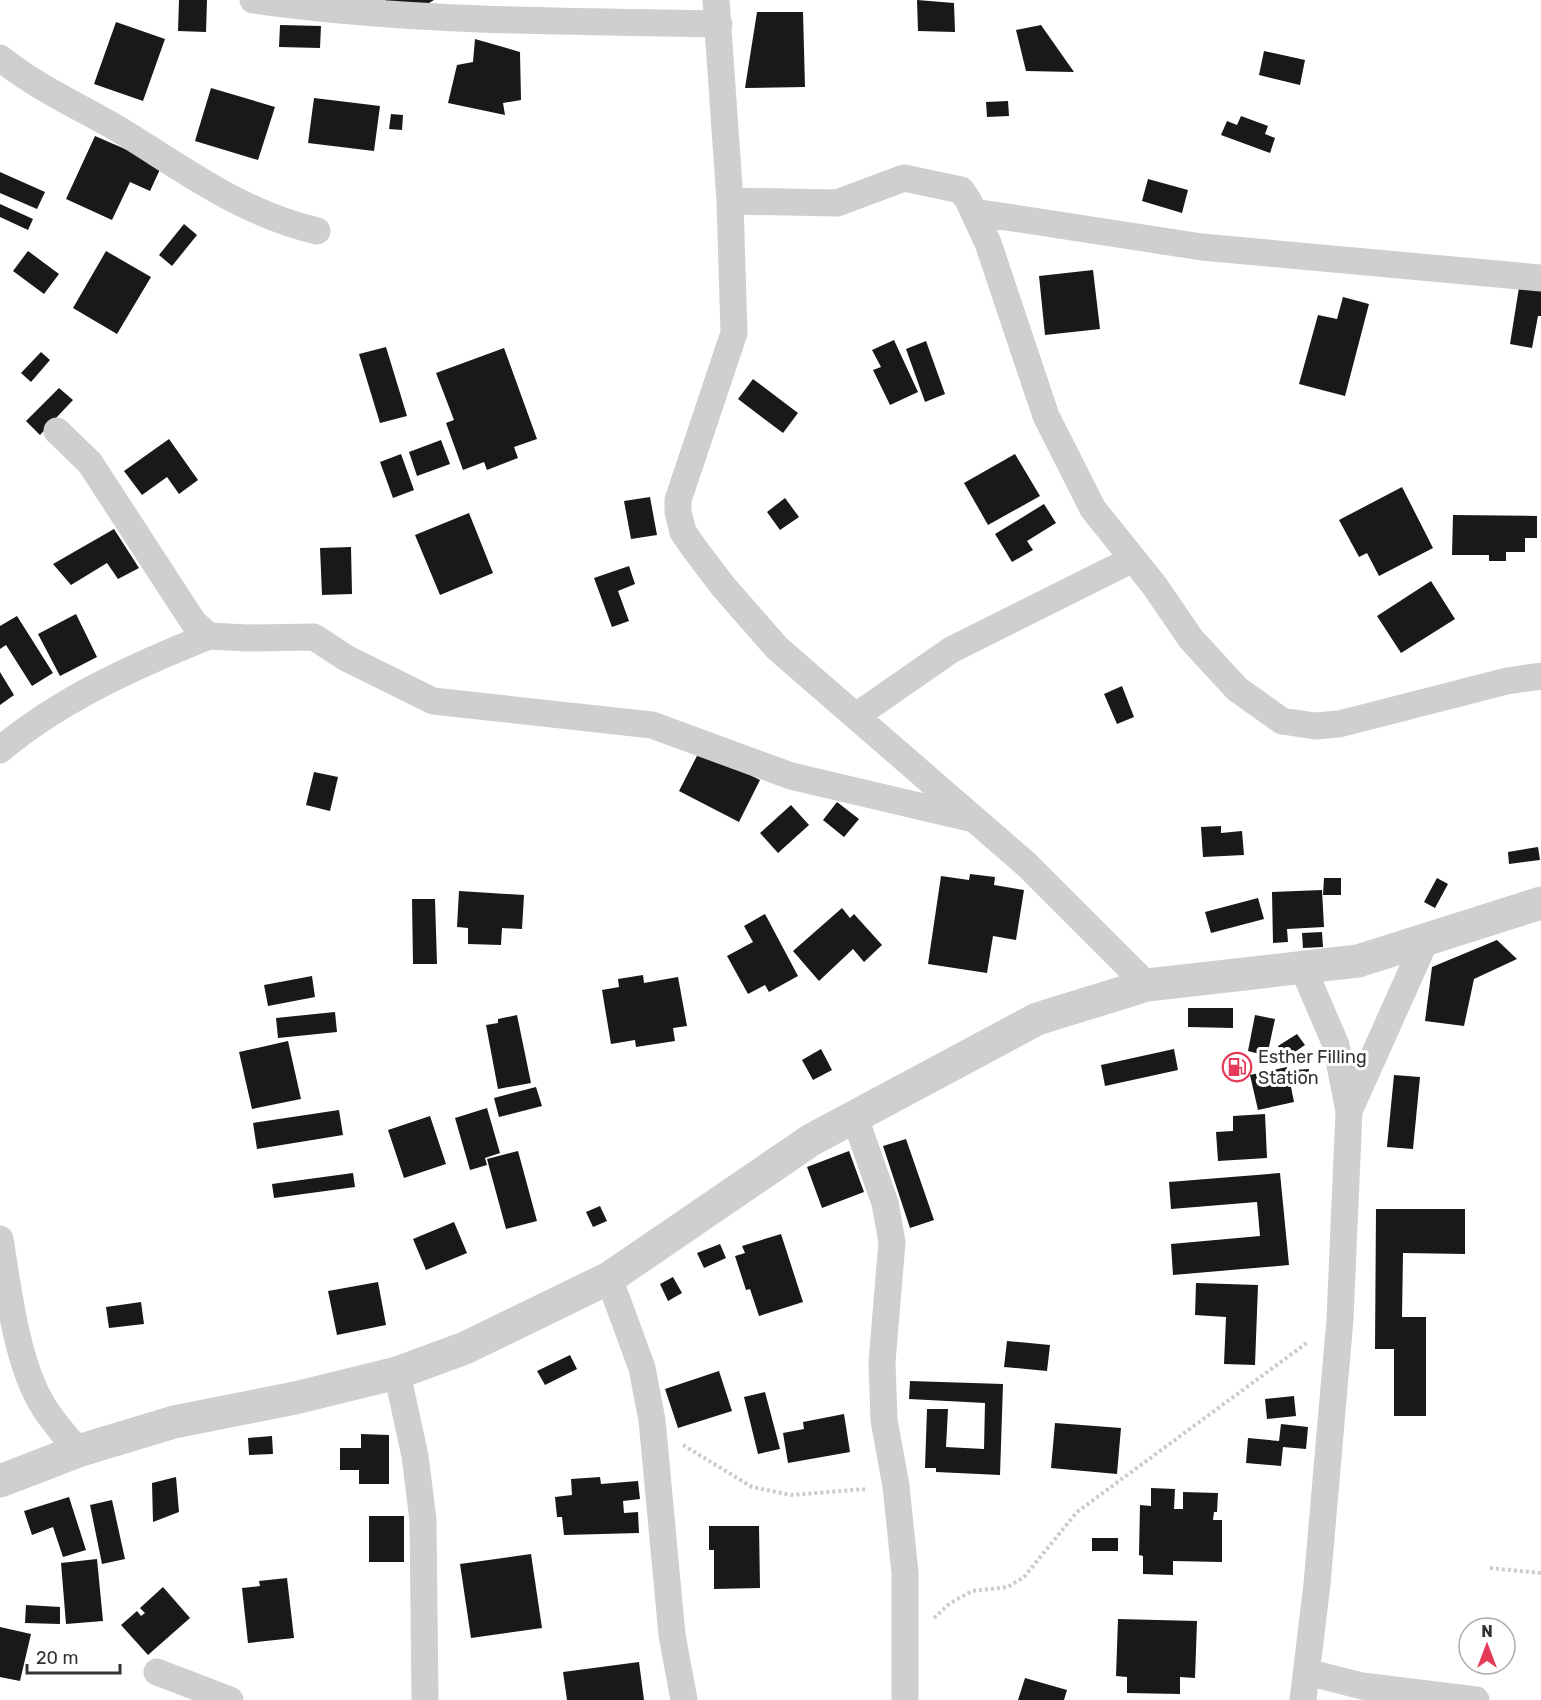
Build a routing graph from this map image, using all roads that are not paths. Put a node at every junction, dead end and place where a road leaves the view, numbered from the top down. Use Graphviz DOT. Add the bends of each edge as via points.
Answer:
graph roads {
  1 [pos="253,0"];
  2 [pos="717,12"];
  3 [pos="0,58"];
  4 [pos="730,201"];
  5 [pos="974,212"];
  6 [pos="317,231"];
  7 [pos="1541,278"];
  8 [pos="57,430"];
  9 [pos="1131,560"];
  10 [pos="209,636"];
  11 [pos="1541,676"];
  12 [pos="856,716"];
  13 [pos="0,750"];
  14 [pos="976,820"];
  15 [pos="1541,903"];
  16 [pos="1427,937"];
  17 [pos="1303,968"];
  18 [pos="1147,985"];
  19 [pos="1349,1111"];
  20 [pos="855,1118"];
  21 [pos="0,1239"];
  22 [pos="609,1278"];
  23 [pos="397,1373"];
  24 [pos="78,1451"];
  25 [pos="0,1481"];
  26 [pos="157,1672"];
  27 [pos="1307,1672"];
  28 [pos="230,1700"];
  29 [pos="425,1700"];
  30 [pos="684,1700"];
  31 [pos="904,1700"];
  32 [pos="1303,1700"];
  33 [pos="1476,1700"];
  1 -- 2 [label="street" via="306,8 473,20"];
  2 -- 4 [label="street"];
  3 -- 6 [label="street" via="237,203 286,224"];
  4 -- 5 [label="street" via="837,203 885,183 912,178 961,190"];
  4 -- 12 [label="street" via="734,333 678,500 678,512 684,531 722,585 777,648"];
  5 -- 7 [label="street" via="1202,247"];
  5 -- 9 [label="street" via="1046,416 1094,509"];
  8 -- 10 [label="street" via="90,463 194,623"];
  9 -- 11 [label="street" via="1154,585 1191,639 1237,689 1282,721 1315,726 1339,724"];
  9 -- 12 [label="street" via="951,650"];
  10 -- 13 [label="street" via="147,661 24,730"];
  10 -- 14 [label="street" via="314,637 346,658 434,701 652,725 791,776"];
  12 -- 14 [label="street"];
  14 -- 18 [label="street" via="1026,864"];
  15 -- 16 [label="street"];
  16 -- 17 [label="street" via="1358,961"];
  16 -- 19 [label="street"];
  17 -- 18 [label="street"];
  17 -- 19 [label="street" via="1336,1045"];
  18 -- 20 [label="street" via="1037,1019"];
  19 -- 27 [label="street" via="1340,1319"];
  20 -- 22 [label="street" via="811,1140"];
  20 -- 31 [label="street" via="885,1203 892,1242 882,1362 884,1420 905,1573"];
  21 -- 24 [label="street" via="9,1297 32,1383 42,1404"];
  22 -- 23 [label="street" via="465,1348"];
  22 -- 30 [label="street" via="642,1368 652,1420 670,1613"];
  23 -- 24 [label="street" via="174,1422"];
  23 -- 29 [label="street" via="415,1456 423,1520"];
  24 -- 25 [label="street"];
  26 -- 28 [label="street"];
  27 -- 32 [label="street"];
  27 -- 33 [label="street" via="1362,1686"];
}
